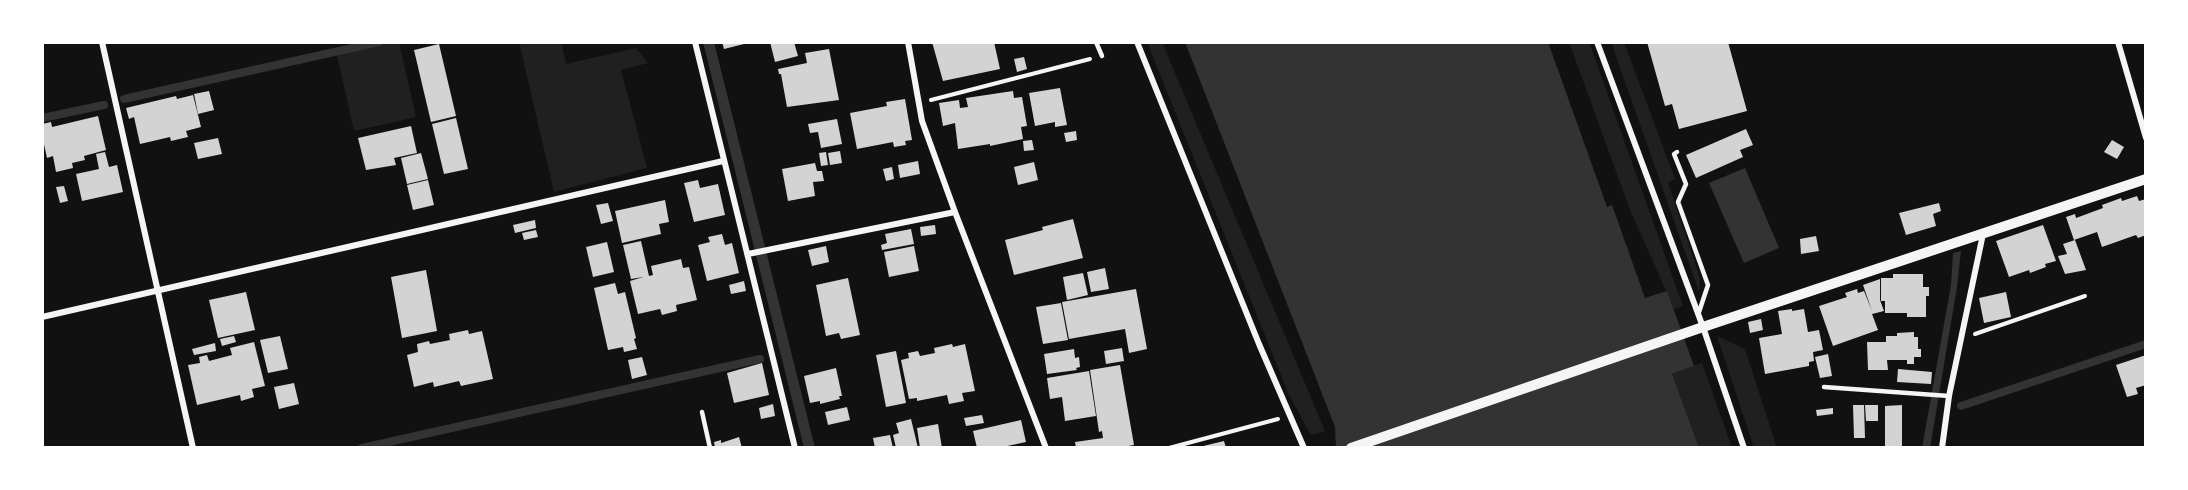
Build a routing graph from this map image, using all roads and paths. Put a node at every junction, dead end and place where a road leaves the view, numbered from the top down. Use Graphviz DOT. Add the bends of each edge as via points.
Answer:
graph roads {
  1 [pos="102,42"];
  2 [pos="694,42"];
  3 [pos="908,42"];
  4 [pos="1096,42"];
  5 [pos="1137,42"];
  6 [pos="1597,42"];
  7 [pos="2118,42"];
  8 [pos="1102,56"];
  9 [pos="919,103"];
  10 [pos="2146,138"];
  11 [pos="1677,152"];
  12 [pos="723,161"];
  13 [pos="2146,179"];
  14 [pos="955,212"];
  15 [pos="1983,233"];
  16 [pos="750,253"];
  17 [pos="158,290"];
  18 [pos="2085,296"];
  19 [pos="1698,315"];
  20 [pos="42,317"];
  21 [pos="1703,327"];
  22 [pos="1961,338"];
  23 [pos="1824,387"];
  24 [pos="1947,396"];
  25 [pos="702,412"];
  26 [pos="1289,416"];
  27 [pos="193,448"];
  28 [pos="710,448"];
  29 [pos="795,448"];
  30 [pos="1047,448"];
  31 [pos="1168,448"];
  32 [pos="1304,448"];
  33 [pos="1351,448"];
  34 [pos="1744,448"];
  35 [pos="1942,448"];
  1 -- 17 [label="street"];
  2 -- 12 [label="street"];
  3 -- 9 [label="street"];
  4 -- 8 [label="lane"];
  5 -- 26 [label="street"];
  6 -- 19 [label="street"];
  7 -- 10 [label="street"];
  8 -- 9 [label="path"];
  9 -- 14 [label="street"];
  11 -- 19 [label="lane" via="1674,154 1686,184 1678,202 1708,285"];
  12 -- 16 [label="street"];
  12 -- 17 [label="street"];
  13 -- 15 [label="street"];
  14 -- 16 [label="street"];
  14 -- 30 [label="street"];
  15 -- 21 [label="street"];
  15 -- 22 [label="street"];
  16 -- 29 [label="street"];
  17 -- 20 [label="street"];
  17 -- 27 [label="street"];
  18 -- 22 [label="path"];
  19 -- 21 [label="street"];
  21 -- 33 [label="street"];
  21 -- 34 [label="street"];
  22 -- 24 [label="street"];
  23 -- 24 [label="lane"];
  24 -- 35 [label="street"];
  25 -- 28 [label="lane"];
  26 -- 31 [label="path"];
  26 -- 32 [label="street"];
}
